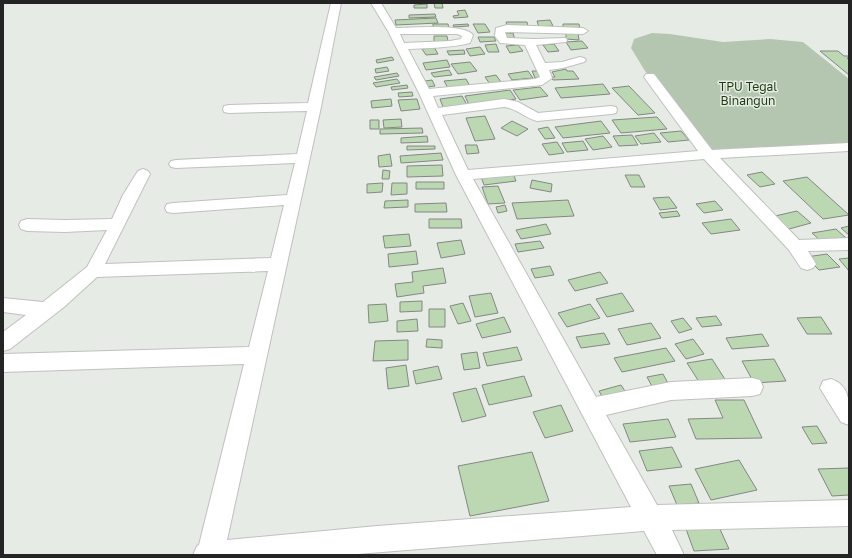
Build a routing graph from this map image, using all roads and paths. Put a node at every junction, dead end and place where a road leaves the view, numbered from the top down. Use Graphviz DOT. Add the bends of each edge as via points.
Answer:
graph roads {
  1 [pos="336,3"];
  2 [pos="376,3"];
  3 [pos="583,31"];
  4 [pos="397,38"];
  5 [pos="562,40"];
  6 [pos="532,42"];
  7 [pos="580,60"];
  8 [pos="542,67"];
  9 [pos="650,77"];
  10 [pos="425,93"];
  11 [pos="315,107"];
  12 [pos="229,109"];
  13 [pos="611,110"];
  14 [pos="434,112"];
  15 [pos="849,148"];
  16 [pos="708,154"];
  17 [pos="304,158"];
  18 [pos="176,164"];
  19 [pos="143,174"];
  20 [pos="462,174"];
  21 [pos="294,199"];
  22 [pos="173,208"];
  23 [pos="118,224"];
  24 [pos="27,225"];
  25 [pos="849,244"];
  26 [pos="795,246"];
  27 [pos="278,264"];
  28 [pos="808,264"];
  29 [pos="93,271"];
  30 [pos="3,305"];
  31 [pos="46,310"];
  32 [pos="3,343"];
  33 [pos="257,356"];
  34 [pos="3,363"];
  35 [pos="752,387"];
  36 [pos="831,388"];
  37 [pos="591,408"];
  38 [pos="849,415"];
  39 [pos="849,513"];
  40 [pos="651,518"];
  41 [pos="209,555"];
  42 [pos="671,555"];
  1 -- 11 [label="street"];
  2 -- 4 [label="street"];
  3 -- 6 [label="street" via="508,28 500,30 501,40"];
  4 -- 4 [label="street" via="459,43 466,41 468,35 458,30"];
  4 -- 10 [label="street"];
  5 -- 6 [label="street"];
  6 -- 8 [label="street" via="530,44"];
  7 -- 8 [label="street"];
  8 -- 10 [label="street" via="546,78 538,82"];
  9 -- 16 [label="street"];
  10 -- 14 [label="street"];
  11 -- 12 [label="street"];
  11 -- 17 [label="street"];
  13 -- 14 [label="street" via="537,117 527,114 515,104 504,103"];
  14 -- 20 [label="street"];
  15 -- 16 [label="street"];
  16 -- 20 [label="street"];
  16 -- 26 [label="street"];
  17 -- 18 [label="street"];
  17 -- 21 [label="street"];
  19 -- 23 [label="street"];
  20 -- 37 [label="street"];
  21 -- 22 [label="street"];
  21 -- 27 [label="street"];
  23 -- 24 [label="street"];
  23 -- 29 [label="street"];
  25 -- 26 [label="street"];
  26 -- 28 [label="street"];
  27 -- 29 [label="street"];
  27 -- 33 [label="street"];
  29 -- 31 [label="street"];
  30 -- 31 [label="street"];
  31 -- 32 [label="street"];
  33 -- 34 [label="street"];
  33 -- 41 [label="street"];
  35 -- 37 [label="street" via="671,392"];
  36 -- 38 [label="street"];
  37 -- 40 [label="street"];
  39 -- 40 [label="street"];
  40 -- 41 [label="street"];
  40 -- 42 [label="street"];
}
